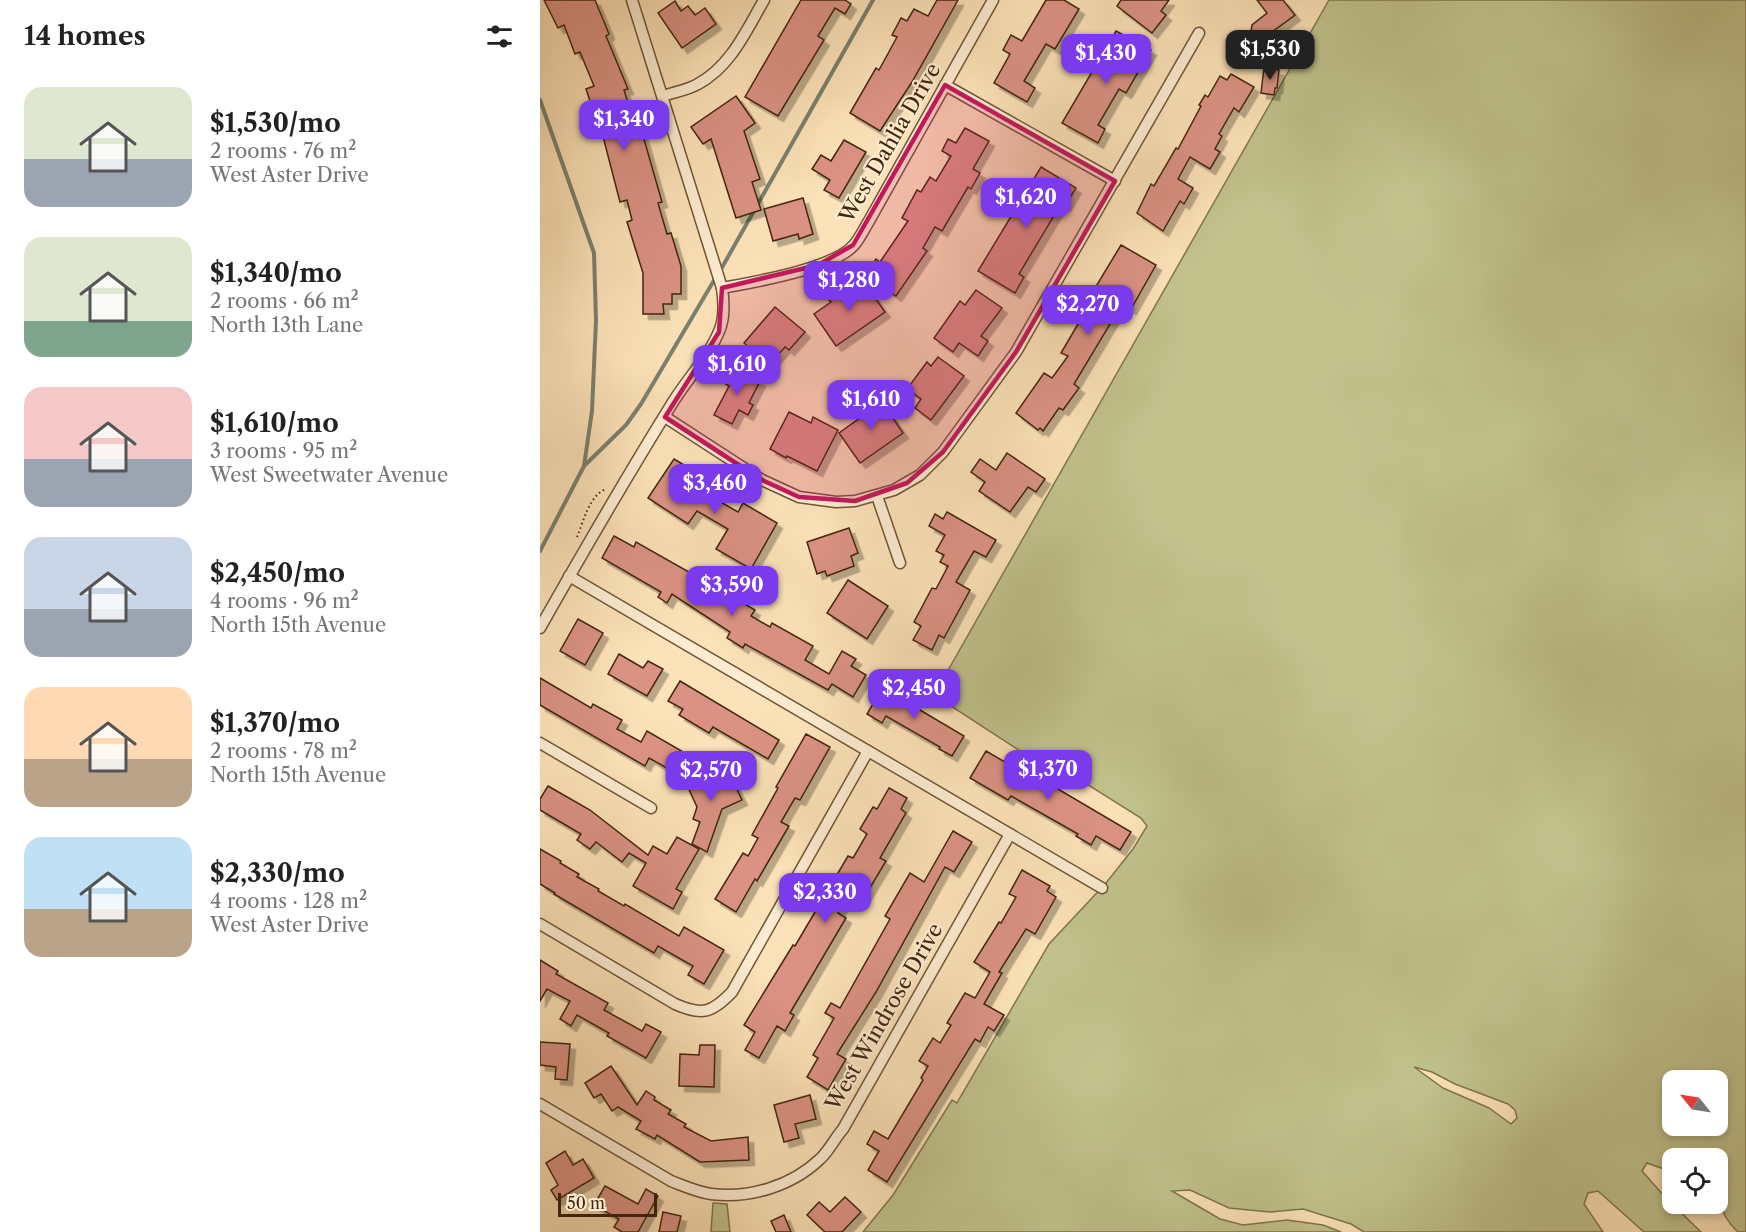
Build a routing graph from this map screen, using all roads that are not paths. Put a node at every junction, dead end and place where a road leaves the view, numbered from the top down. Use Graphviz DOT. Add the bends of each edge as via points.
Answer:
graph roads {
  1 [pos="632,0"];
  2 [pos="764,0"];
  3 [pos="993,0"];
  4 [pos="1198,33"];
  5 [pos="945,84"];
  6 [pos="663,96"];
  7 [pos="1115,181"];
  8 [pos="721,286"];
  9 [pos="664,417"];
  10 [pos="877,496"];
  11 [pos="900,563"];
  12 [pos="569,576"];
  13 [pos="540,628"];
  14 [pos="540,742"];
  15 [pos="868,751"];
  16 [pos="651,808"];
  17 [pos="1010,834"];
  18 [pos="1101,888"];
  19 [pos="540,924"];
  20 [pos="540,1104"];
  1 -- 6 [label="street"];
  2 -- 6 [label="street" via="724,64 697,85"];
  3 -- 5 [label="street, West Dahlia Drive"];
  4 -- 7 [label="street"];
  5 -- 7 [label="street"];
  5 -- 8 [label="street, West Dahlia Drive" via="853,245 818,265"];
  6 -- 8 [label="street"];
  7 -- 10 [label="street" via="1016,352 964,425 920,475"];
  8 -- 9 [label="street" via="724,310 719,332"];
  9 -- 10 [label="street" via="788,493 836,502"];
  9 -- 12 [label="street"];
  10 -- 11 [label="street"];
  12 -- 13 [label="street"];
  12 -- 15 [label="street"];
  14 -- 16 [label="street"];
  15 -- 17 [label="street"];
  15 -- 19 [label="street" via="732,993 718,1006 704,1011 675,1004"];
  17 -- 18 [label="street"];
  17 -- 20 [label="street, West Windrose Drive" via="843,1129 820,1159 790,1180 763,1191 711,1194 679,1184"];
}
